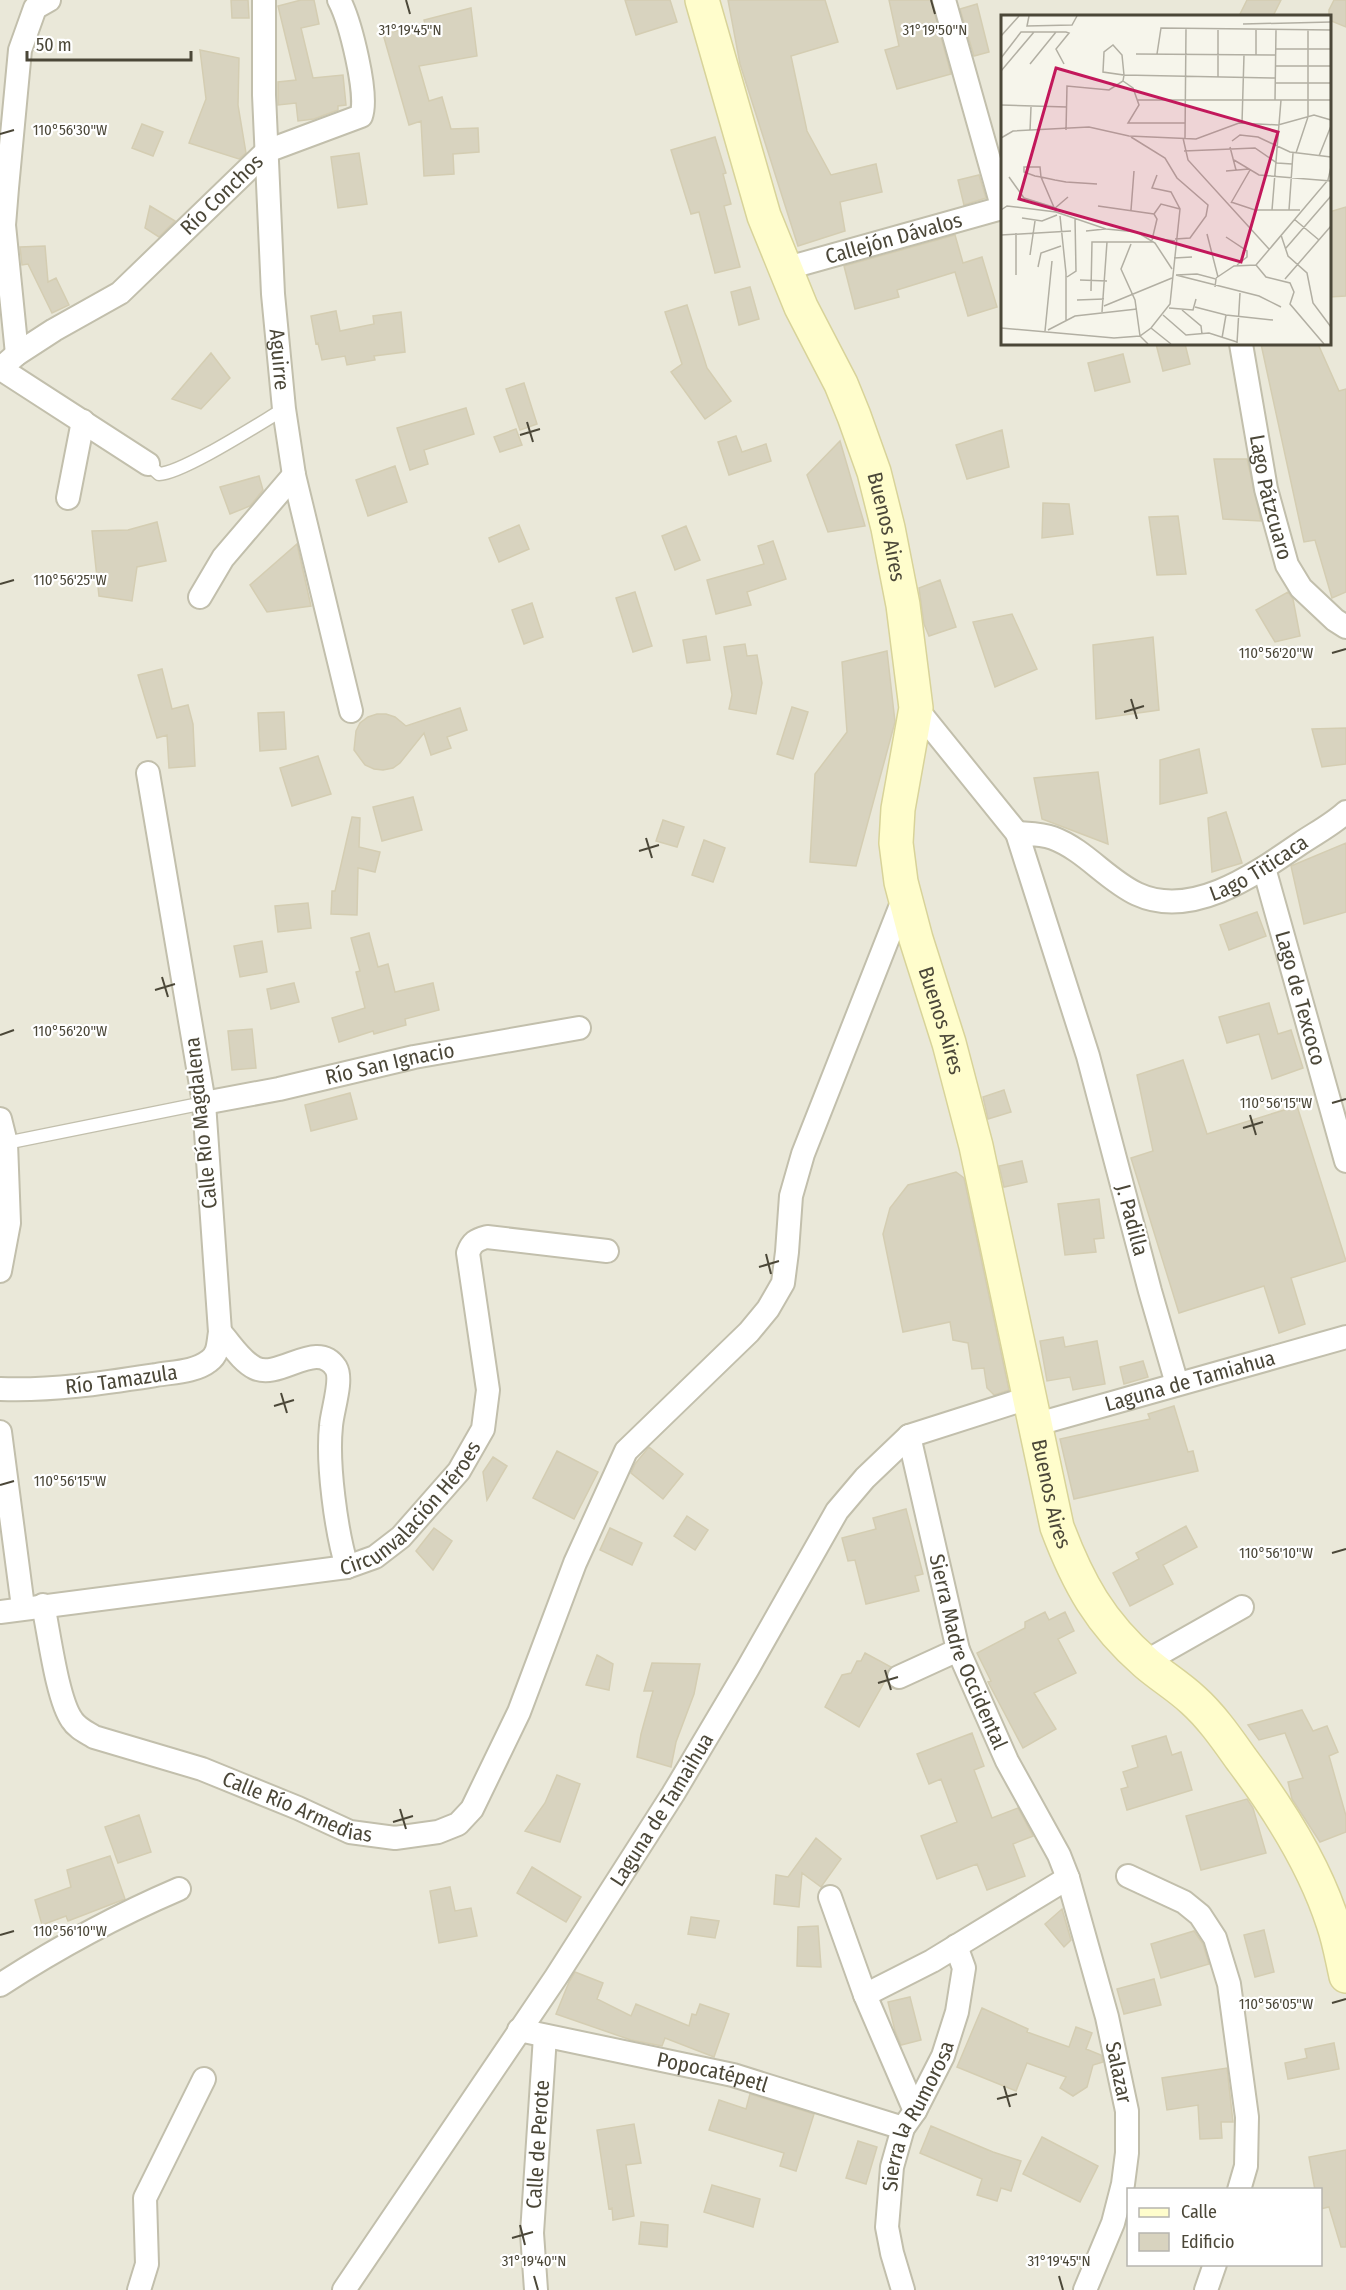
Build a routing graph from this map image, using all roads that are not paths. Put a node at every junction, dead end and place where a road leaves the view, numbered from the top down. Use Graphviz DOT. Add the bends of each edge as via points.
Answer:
graph roads {
  1 [pos="264,0"];
  2 [pos="339,0"];
  3 [pos="702,0"];
  4 [pos="944,0"];
  5 [pos="42,4"];
  6 [pos="267,152"];
  7 [pos="1001,203"];
  8 [pos="1001,207"];
  9 [pos="2,226"];
  10 [pos="784,269"];
  11 [pos="1241,345"];
  12 [pos="6,364"];
  13 [pos="284,409"];
  14 [pos="83,421"];
  15 [pos="148,464"];
  16 [pos="294,476"];
  17 [pos="68,498"];
  18 [pos="200,597"];
  19 [pos="1346,627"];
  20 [pos="916,708"];
  21 [pos="351,711"];
  22 [pos="148,773"];
  23 [pos="1346,812"];
  24 [pos="1017,833"];
  25 [pos="1264,868"];
  26 [pos="905,895"];
  27 [pos="579,1028"];
  28 [pos="204,1103"];
  29 [pos="0,1119"];
  30 [pos="6,1143"];
  31 [pos="1346,1161"];
  32 [pos="607,1251"];
  33 [pos="0,1271"];
  34 [pos="220,1332"];
  35 [pos="1346,1337"];
  36 [pos="1177,1384"];
  37 [pos="0,1389"];
  38 [pos="1031,1412"];
  39 [pos="0,1432"];
  40 [pos="909,1436"];
  41 [pos="347,1567"];
  42 [pos="33,1606"];
  43 [pos="1242,1607"];
  44 [pos="0,1612"];
  45 [pos="958,1650"];
  46 [pos="1145,1662"];
  47 [pos="899,1677"];
  48 [pos="1059,1855"];
  49 [pos="1128,1876"];
  50 [pos="1068,1878"];
  51 [pos="179,1889"];
  52 [pos="830,1897"];
  53 [pos="1340,1923"];
  54 [pos="956,1947"];
  55 [pos="1346,1976"];
  56 [pos="0,1985"];
  57 [pos="866,1995"];
  58 [pos="519,2030"];
  59 [pos="545,2036"];
  60 [pos="204,2079"];
  61 [pos="909,2119"];
  62 [pos="1240,2188"];
  63 [pos="1215,2266"];
  64 [pos="138,2290"];
  65 [pos="344,2290"];
  66 [pos="536,2290"];
  67 [pos="903,2290"];
  68 [pos="1084,2290"];
  69 [pos="1206,2290"];
  1 -- 6 [label="street, Aguirre"];
  2 -- 6 [label="street, Río Conchos" via="354,46 363,114"];
  3 -- 10 [label="street, Buenos Aires" via="764,216"];
  4 -- 7 [label="street"];
  5 -- 9 [label="street" via="20,50"];
  6 -- 12 [label="street, Río Conchos" via="120,293"];
  6 -- 13 [label="street, Aguirre" via="273,294"];
  8 -- 10 [label="street, Callejón Dávalos"];
  9 -- 12 [label="street"];
  10 -- 20 [label="street, Buenos Aires" via="841,384 874,472 903,605"];
  11 -- 19 [label="street, Lago Pátzcuaro" via="1266,489 1287,566 1300,588"];
  12 -- 14 [label="street"];
  13 -- 15 [label="lane" via="167,473 159,474"];
  13 -- 16 [label="street, Aguirre"];
  14 -- 15 [label="street"];
  14 -- 17 [label="street"];
  16 -- 18 [label="street" via="223,558"];
  16 -- 21 [label="street, Aguirre"];
  20 -- 24 [label="street"];
  20 -- 26 [label="street, Buenos Aires" via="898,809 896,843"];
  22 -- 28 [label="street, Calle Río Magdalena"];
  23 -- 25 [label="street, Lago Titicaca"];
  24 -- 25 [label="street, Lago Titicaca" via="1054,838 1137,894 1162,901 1189,900 1224,890"];
  24 -- 36 [label="street, J. Padilla" via="1088,1056"];
  25 -- 31 [label="street, Lago de Texcoco"];
  26 -- 38 [label="street, Buenos Aires" via="976,1146"];
  26 -- 42 [label="street, Calle Río Armedias" via="803,1154 791,1196 783,1283 749,1332 626,1451 575,1563 519,1712 472,1809 458,1824 438,1832 395,1838 350,1833 202,1768 94,1737 72,1720 63,1703"];
  27 -- 28 [label="street, Río San Ignacio" via="414,1057"];
  28 -- 30 [label="lane"];
  28 -- 34 [label="street, Calle Río Magdalena"];
  29 -- 30 [label="street"];
  30 -- 33 [label="street" via="9,1223"];
  32 -- 41 [label="street, Circunvalación Héroes" via="487,1237 470,1246 488,1390 483,1429 459,1471 401,1537 375,1557"];
  34 -- 37 [label="street, Río Tamazula" via="217,1354 187,1370 98,1384"];
  34 -- 41 [label="street" via="257,1369 268,1370 319,1356 336,1368 339,1376 330,1458"];
  35 -- 36 [label="street, Laguna de Tamiahua"];
  36 -- 38 [label="street, Laguna de Tamiahua"];
  38 -- 40 [label="street, Laguna de Tamaihua"];
  38 -- 46 [label="street, Buenos Aires" via="1057,1527 1071,1565 1101,1616"];
  39 -- 42 [label="street, Calle Río Armedias"];
  40 -- 45 [label="street, Sierra Madre Occidental"];
  40 -- 58 [label="street, Laguna de Tamaihua" via="837,1511 673,1794"];
  41 -- 42 [label="street, Circunvalación Héroes"];
  42 -- 44 [label="street, Circunvalación Héroes"];
  43 -- 46 [label="street"];
  45 -- 47 [label="street"];
  45 -- 48 [label="street, Sierra Madre Occidental" via="1007,1761"];
  46 -- 53 [label="street, Buenos Aires" via="1193,1700 1220,1729 1304,1856"];
  48 -- 50 [label="street, Salazar"];
  49 -- 62 [label="street" via="1184,1902 1215,1938 1229,1984 1247,2117 1246,2166"];
  50 -- 54 [label="street"];
  50 -- 68 [label="street, Salazar" via="1107,2017 1127,2111 1123,2184 1113,2223"];
  51 -- 56 [label="street" via="123,1913"];
  52 -- 57 [label="street"];
  53 -- 55 [label="street, Buenos Aires"];
  54 -- 57 [label="street"];
  54 -- 61 [label="street, Sierra la Rumorosa" via="964,1968 957,2012 943,2056"];
  57 -- 61 [label="street"];
  58 -- 59 [label="street, Popocatépetl"];
  58 -- 65 [label="street, Laguna de Tamaihua"];
  59 -- 61 [label="street, Popocatépetl" via="733,2075"];
  59 -- 66 [label="street, Calle de Perote" via="532,2233"];
  60 -- 64 [label="street" via="145,2199 147,2264"];
  61 -- 67 [label="street, Sierra la Rumorosa" via="892,2167 887,2227"];
  63 -- 69 [label="street"];
}
